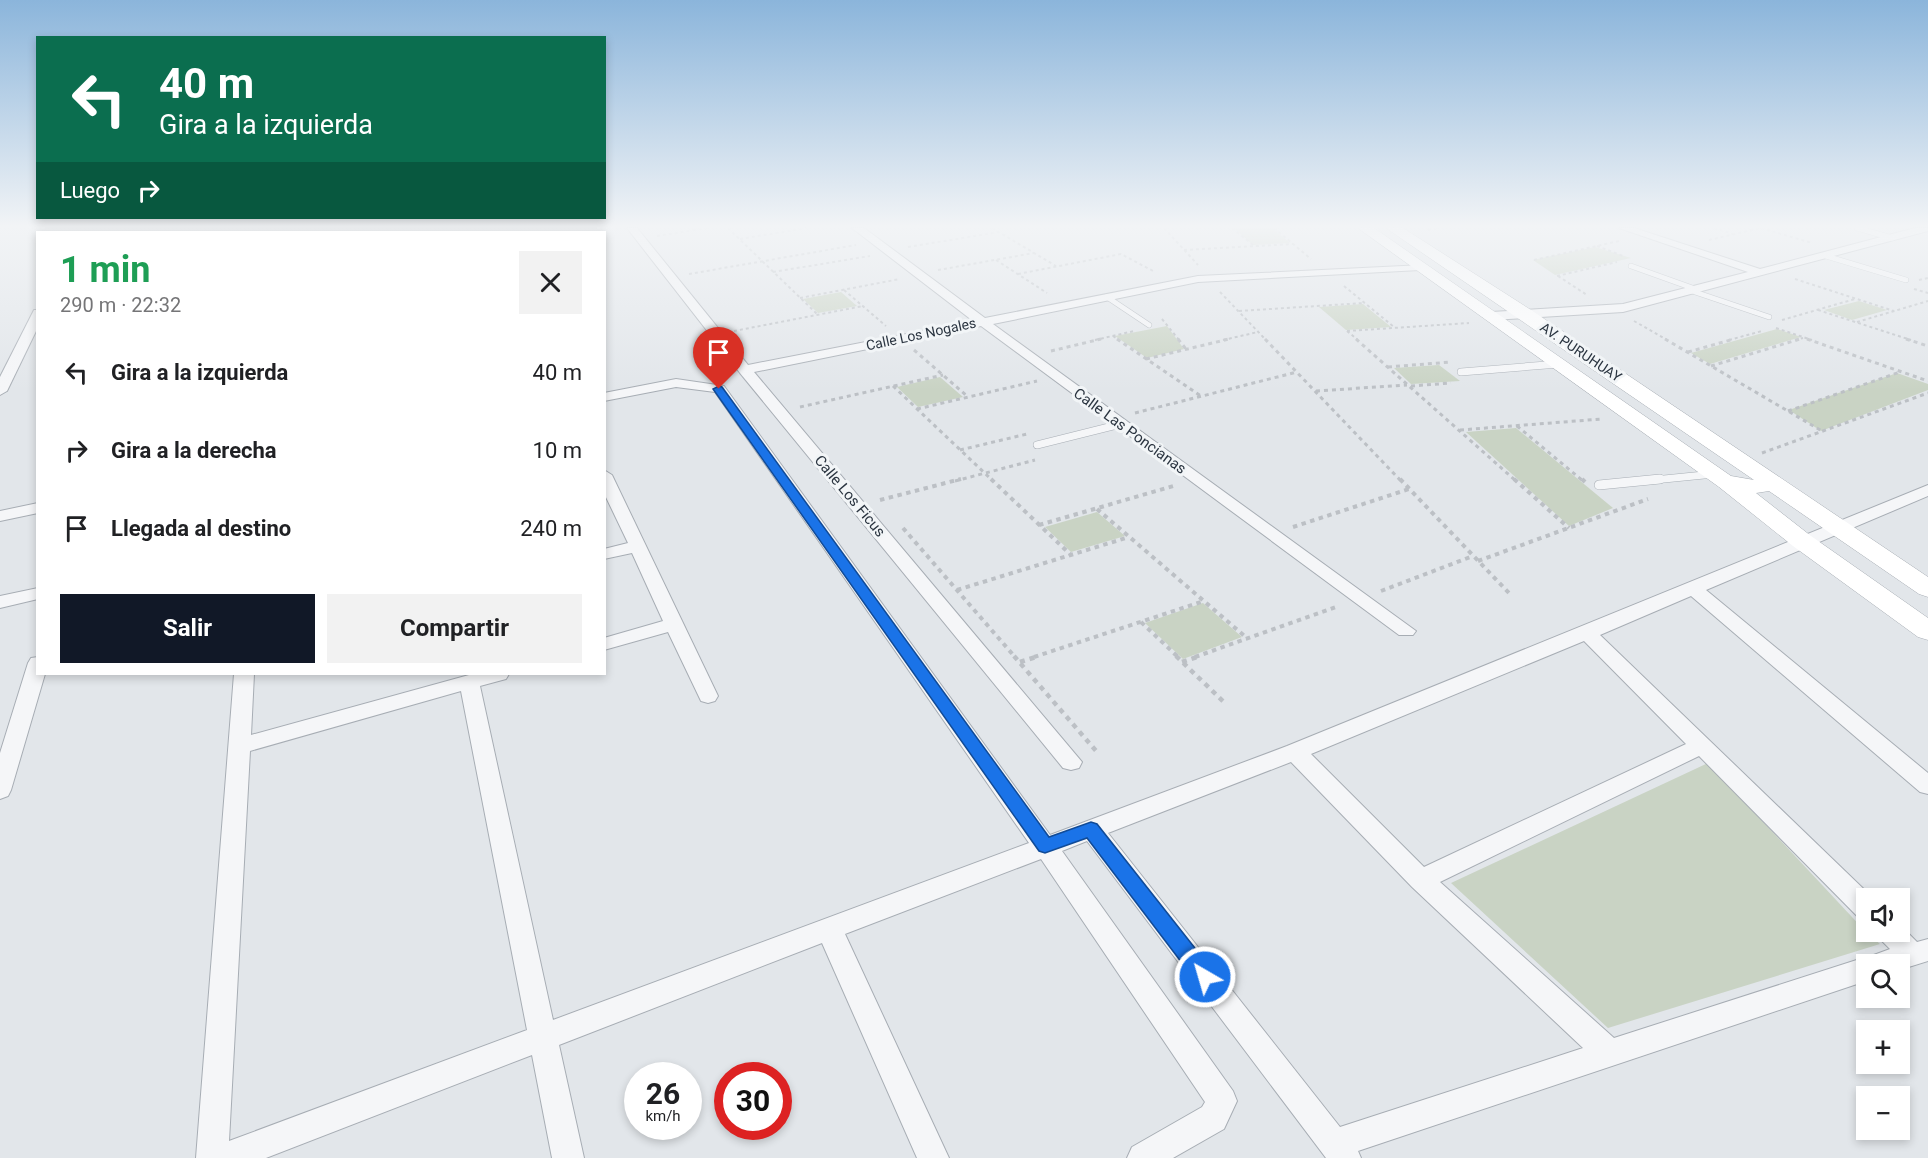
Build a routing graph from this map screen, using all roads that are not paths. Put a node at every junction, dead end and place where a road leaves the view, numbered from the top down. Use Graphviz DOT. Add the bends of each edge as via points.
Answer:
graph roads {
  1 [pos="675,282"];
  2 [pos="928,282"];
  3 [pos="1238,282"];
  4 [pos="1442,282"];
  5 [pos="1476,282"];
  6 [pos="1674,282"];
  7 [pos="1726,282"];
  8 [pos="1695,290"];
  9 [pos="1107,297"];
  10 [pos="1525,314"];
  11 [pos="1491,316"];
  12 [pos="36,317"];
  13 [pos="1769,317"];
  14 [pos="981,321"];
  15 [pos="1153,326"];
  16 [pos="1559,364"];
  17 [pos="745,370"];
  18 [pos="1461,372"];
  19 [pos="0,391"];
  20 [pos="606,397"];
  21 [pos="1124,419"];
  22 [pos="1037,446"];
  23 [pos="1719,477"];
  24 [pos="606,479"];
  25 [pos="1766,479"];
  26 [pos="1594,486"];
  27 [pos="1926,493"];
  28 [pos="36,508"];
  29 [pos="0,516"];
  30 [pos="1836,528"];
  31 [pos="1802,542"];
  32 [pos="638,546"];
  33 [pos="606,554"];
  34 [pos="1692,588"];
  35 [pos="1928,589"];
  36 [pos="36,593"];
  37 [pos="0,602"];
  38 [pos="675,624"];
  39 [pos="1928,630"];
  40 [pos="1406,631"];
  41 [pos="1587,633"];
  42 [pos="606,643"];
  43 [pos="36,670"];
  44 [pos="244,675"];
  45 [pos="495,675"];
  46 [pos="469,682"];
  47 [pos="708,696"];
  48 [pos="1703,745"];
  49 [pos="239,746"];
  50 [pos="1295,752"];
  51 [pos="1071,762"];
  52 [pos="1928,786"];
  53 [pos="0,790"];
  54 [pos="1091,829"];
  55 [pos="1045,846"];
  56 [pos="1421,880"];
  57 [pos="1856,898"];
  58 [pos="829,929"];
  59 [pos="1905,942"];
  60 [pos="1920,952"];
  61 [pos="1856,972"];
  62 [pos="543,1037"];
  63 [pos="1609,1053"];
  64 [pos="1340,1151"];
  65 [pos="212,1158"];
  66 [pos="225,1158"];
  67 [pos="568,1158"];
  68 [pos="933,1158"];
  69 [pos="1143,1158"];
  1 -- 17 [label="street, Calle Los Ficus"];
  2 -- 14 [label="street, Calle Las Poncianas"];
  3 -- 9 [label="street, Calle Los Nogales"];
  4 -- 11 [label="main road, AV. PURUHUAY"];
  5 -- 10 [label="main road, AV. PURUHUAY"];
  6 -- 8 [label="lane"];
  7 -- 8 [label="street"];
  8 -- 10 [label="street" via="1623,308"];
  8 -- 13 [label="lane"];
  9 -- 14 [label="street, Calle Los Nogales"];
  9 -- 15 [label="lane"];
  10 -- 11 [label="street"];
  10 -- 25 [label="main road, AV. PURUHUAY"];
  11 -- 16 [label="main road, AV. PURUHUAY"];
  12 -- 19 [label="street"];
  14 -- 17 [label="street, Calle Los Nogales"];
  14 -- 21 [label="street, Calle Las Poncianas"];
  16 -- 18 [label="lane"];
  16 -- 23 [label="main road, AV. PURUHUAY"];
  17 -- 51 [label="street, Calle Los Ficus"];
  20 -- 55 [label="street" via="676,383 719,389"];
  21 -- 22 [label="lane"];
  21 -- 40 [label="street, Calle Las Poncianas"];
  23 -- 25 [label="main road, AV. PURUHUAY" via="1754,487 1765,485"];
  23 -- 26 [label="lane"];
  23 -- 31 [label="main road, AV. PURUHUAY"];
  24 -- 32 [label="street"];
  25 -- 30 [label="main road, AV. PURUHUAY"];
  27 -- 30 [label="street"];
  28 -- 29 [label="street"];
  30 -- 31 [label="street"];
  30 -- 35 [label="main road, AV. PURUHUAY"];
  31 -- 34 [label="street"];
  31 -- 39 [label="main road, AV. PURUHUAY"];
  32 -- 33 [label="street"];
  32 -- 38 [label="street"];
  34 -- 41 [label="street"];
  34 -- 52 [label="street"];
  36 -- 37 [label="street"];
  38 -- 42 [label="street"];
  38 -- 47 [label="street"];
  41 -- 48 [label="street"];
  41 -- 50 [label="street"];
  43 -- 53 [label="street"];
  44 -- 49 [label="street"];
  45 -- 46 [label="street"];
  46 -- 49 [label="street"];
  46 -- 62 [label="street"];
  48 -- 56 [label="street"];
  48 -- 57 [label="street"];
  49 -- 65 [label="street"];
  50 -- 54 [label="street"];
  50 -- 56 [label="street"];
  54 -- 55 [label="street"];
  54 -- 64 [label="street"];
  55 -- 58 [label="street"];
  55 -- 69 [label="street" via="1222,1101 1213,1118"];
  56 -- 63 [label="street"];
  58 -- 62 [label="street"];
  58 -- 68 [label="street"];
  59 -- 60 [label="street"];
  61 -- 63 [label="street"];
  62 -- 66 [label="street"];
  62 -- 67 [label="street"];
  63 -- 64 [label="street"];
}
